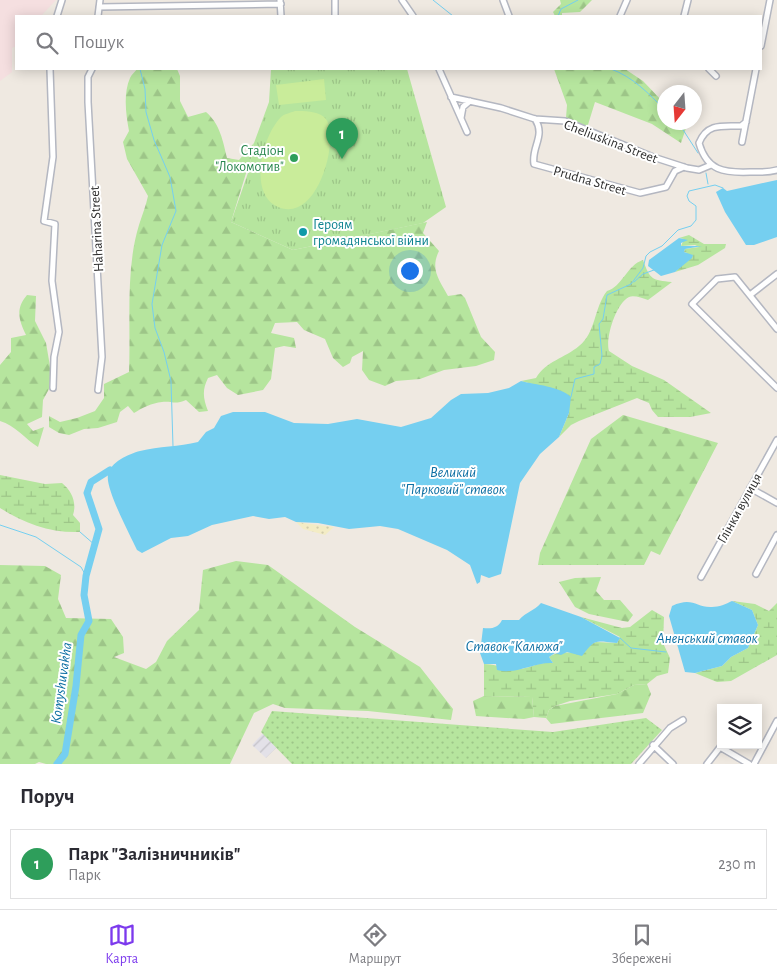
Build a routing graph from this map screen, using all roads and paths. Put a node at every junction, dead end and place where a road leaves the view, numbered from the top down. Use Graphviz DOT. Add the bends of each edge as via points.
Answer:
graph roads {
  1 [pos="62,0"];
  2 [pos="100,0"];
  3 [pos="335,0"];
  4 [pos="402,0"];
  5 [pos="504,0"];
  6 [pos="626,0"];
  7 [pos="688,0"];
  8 [pos="770,0"];
  9 [pos="280,2"];
  10 [pos="100,6"];
  11 [pos="57,15"];
  12 [pos="98,15"];
  13 [pos="281,15"];
  14 [pos="335,15"];
  15 [pos="412,15"];
  16 [pos="509,15"];
  17 [pos="620,15"];
  18 [pos="684,15"];
  19 [pos="762,41"];
  20 [pos="50,70"];
  21 [pos="92,70"];
  22 [pos="438,70"];
  23 [pos="710,70"];
  24 [pos="756,70"];
  25 [pos="716,76"];
  26 [pos="451,97"];
  27 [pos="470,101"];
  28 [pos="461,119"];
  29 [pos="535,119"];
  30 [pos="746,122"];
  31 [pos="467,132"];
  32 [pos="742,142"];
  33 [pos="672,164"];
  34 [pos="711,165"];
  35 [pos="684,167"];
  36 [pos="777,170"];
  37 [pos="675,171"];
  38 [pos="777,274"];
  39 [pos="750,295"];
  40 [pos="777,329"];
  41 [pos="53,388"];
  42 [pos="777,388"];
  43 [pos="98,390"];
  44 [pos="777,440"];
  45 [pos="750,488"];
  46 [pos="777,502"];
  47 [pos="777,535"];
  48 [pos="756,574"];
  49 [pos="701,577"];
  50 [pos="683,720"];
  51 [pos="777,721"];
  52 [pos="653,745"];
  53 [pos="719,749"];
  54 [pos="726,749"];
  55 [pos="639,764"];
  56 [pos="673,764"];
  57 [pos="707,764"];
  58 [pos="749,764"];
  59 [pos="754,764"];
  1 -- 11 [label="street"];
  2 -- 10 [label="street"];
  3 -- 14 [label="street"];
  4 -- 15 [label="street"];
  5 -- 16 [label="street"];
  6 -- 17 [label="street"];
  7 -- 18 [label="street"];
  8 -- 19 [label="street"];
  9 -- 10 [label="street"];
  9 -- 13 [label="street"];
  10 -- 12 [label="street"];
  20 -- 41 [label="street" via="53,157 44,221 55,224 52,281 58,332"];
  21 -- 43 [label="street, Haharina Street" via="88,77 88,102 102,358"];
  22 -- 26 [label="street"];
  23 -- 25 [label="street"];
  24 -- 30 [label="street"];
  26 -- 27 [label="street, Cheliuskina Street"];
  26 -- 28 [label="street"];
  27 -- 28 [label="street" via="463,107"];
  27 -- 29 [label="street, Cheliuskina Street"];
  28 -- 31 [label="street"];
  29 -- 33 [label="street, Cheliuskina Street" via="565,121"];
  29 -- 37 [label="street, Prudna Street" via="540,125 540,134 532,155 534,164 640,193 666,187"];
  30 -- 32 [label="street"];
  30 -- 34 [label="street" via="741,126 714,127 702,136 699,143 702,155"];
  33 -- 35 [label="street, Cheliuskina Street"];
  33 -- 37 [label="street"];
  34 -- 35 [label="street, Cheliuskina Street" via="699,170"];
  34 -- 36 [label="street" via="729,174"];
  35 -- 37 [label="street, Prudna Street"];
  38 -- 39 [label="street"];
  39 -- 40 [label="street"];
  39 -- 42 [label="street" via="735,277 717,279 692,304"];
  44 -- 45 [label="street, Глінки вулиця"];
  45 -- 46 [label="street"];
  45 -- 49 [label="street, Глінки вулиця"];
  47 -- 48 [label="street"];
  50 -- 52 [label="street"];
  51 -- 59 [label="street"];
  52 -- 55 [label="street"];
  52 -- 56 [label="street"];
  53 -- 57 [label="street"];
  54 -- 58 [label="street"];
}
